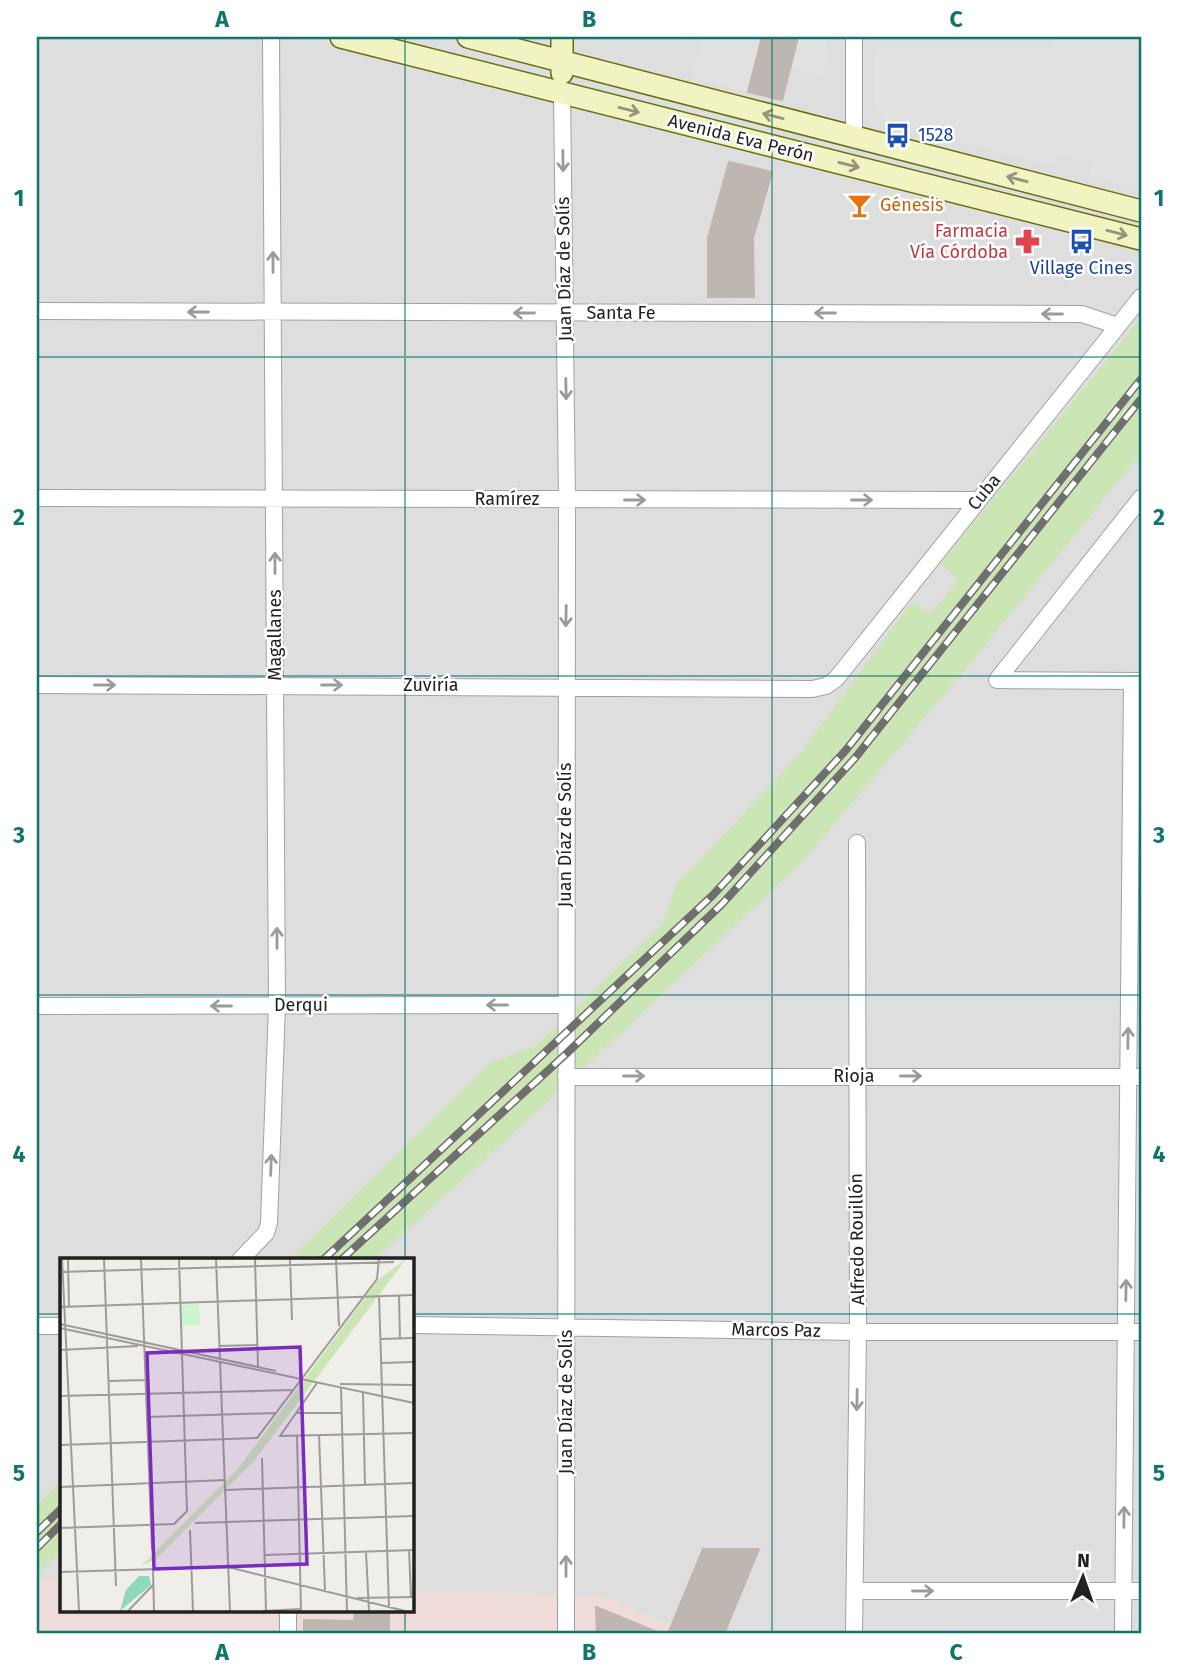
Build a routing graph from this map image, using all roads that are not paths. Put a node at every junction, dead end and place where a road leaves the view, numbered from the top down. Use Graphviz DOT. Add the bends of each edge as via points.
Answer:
graph roads {
  1 [pos="271,37"];
  2 [pos="341,37"];
  3 [pos="468,37"];
  4 [pos="562,37"];
  5 [pos="854,37"];
  6 [pos="562,61"];
  7 [pos="562,93"];
  8 [pos="854,137"];
  9 [pos="1141,211"];
  10 [pos="1141,239"];
  11 [pos="1141,297"];
  12 [pos="37,311"];
  13 [pos="274,312"];
  14 [pos="565,313"];
  15 [pos="1118,326"];
  16 [pos="37,498"];
  17 [pos="275,499"];
  18 [pos="567,499"];
  19 [pos="978,500"];
  20 [pos="1139,503"];
  21 [pos="1137,681"];
  22 [pos="37,685"];
  23 [pos="276,685"];
  24 [pos="565,685"];
  25 [pos="826,686"];
  26 [pos="857,843"];
  27 [pos="566,1004"];
  28 [pos="277,1005"];
  29 [pos="37,1006"];
  30 [pos="856,1076"];
  31 [pos="566,1077"];
  32 [pos="1135,1077"];
  33 [pos="242,1258"];
  34 [pos="413,1325"];
  35 [pos="37,1326"];
  36 [pos="60,1326"];
  37 [pos="566,1327"];
  38 [pos="858,1332"];
  39 [pos="1133,1332"];
  40 [pos="855,1591"];
  41 [pos="1123,1591"];
  42 [pos="1141,1591"];
  43 [pos="288,1612"];
  44 [pos="288,1634"];
  45 [pos="566,1634"];
  46 [pos="854,1634"];
  47 [pos="1123,1634"];
  13 -- 1 [label="street, Magallanes, one-way"];
  2 -- 7 [label="main road, Avenida Eva Perón"];
  3 -- 6 [label="main road, Avenida Eva Perón"];
  4 -- 6 [label="main road, Juan Díaz de Solís"];
  5 -- 8 [label="street"];
  6 -- 7 [label="main road, Juan Díaz de Solís"];
  8 -- 6 [label="main road, Avenida Eva Perón, one-way"];
  7 -- 10 [label="main road, Avenida Eva Perón, one-way"];
  7 -- 14 [label="street, Juan Díaz de Solís, one-way"];
  9 -- 8 [label="main road, Avenida Eva Perón, one-way"];
  11 -- 15 [label="street, Cuba"];
  13 -- 12 [label="street, Santa Fe, one-way"];
  14 -- 13 [label="street, Santa Fe, one-way"];
  13 -- 17 [label="street, Magallanes"];
  15 -- 14 [label="street, Santa Fe, one-way" via="1082,314"];
  14 -- 18 [label="street, Juan Díaz de Solís, one-way"];
  15 -- 19 [label="street, Cuba"];
  16 -- 17 [label="street, Ramírez"];
  17 -- 18 [label="street, Ramírez"];
  23 -- 17 [label="street, Magallanes, one-way"];
  18 -- 19 [label="street, Ramírez, one-way"];
  18 -- 24 [label="street, Juan Díaz de Solís, one-way"];
  19 -- 25 [label="street, Cuba"];
  20 -- 21 [label="street" via="997,680"];
  32 -- 21 [label="street, one-way"];
  22 -- 23 [label="street, Zuviría, one-way"];
  23 -- 24 [label="street, Zuviría, one-way"];
  28 -- 23 [label="street, Magallanes, one-way"];
  24 -- 25 [label="street, Zuviría"];
  24 -- 27 [label="street, Juan Díaz de Solís"];
  26 -- 30 [label="street, Alfredo Rouillón"];
  27 -- 28 [label="street, Derqui, one-way"];
  27 -- 31 [label="street, Juan Díaz de Solís"];
  28 -- 29 [label="street, Derqui, one-way"];
  33 -- 28 [label="street, Magallanes, one-way" via="266,1233 269,1223"];
  31 -- 30 [label="street, Rioja, one-way"];
  30 -- 32 [label="street, Rioja, one-way"];
  30 -- 38 [label="street, Alfredo Rouillón"];
  31 -- 37 [label="street, Juan Díaz de Solís"];
  39 -- 32 [label="street, one-way"];
  34 -- 37 [label="street, Marcos Paz"];
  35 -- 36 [label="street"];
  37 -- 38 [label="street, Marcos Paz"];
  45 -- 37 [label="street, Juan Díaz de Solís, one-way"];
  38 -- 39 [label="street, Marcos Paz"];
  38 -- 40 [label="street, Alfredo Rouillón, one-way"];
  41 -- 39 [label="street, one-way"];
  40 -- 41 [label="street, one-way"];
  40 -- 46 [label="street, Alfredo Rouillón"];
  41 -- 42 [label="street"];
  41 -- 47 [label="street"];
  43 -- 44 [label="street"];
}
